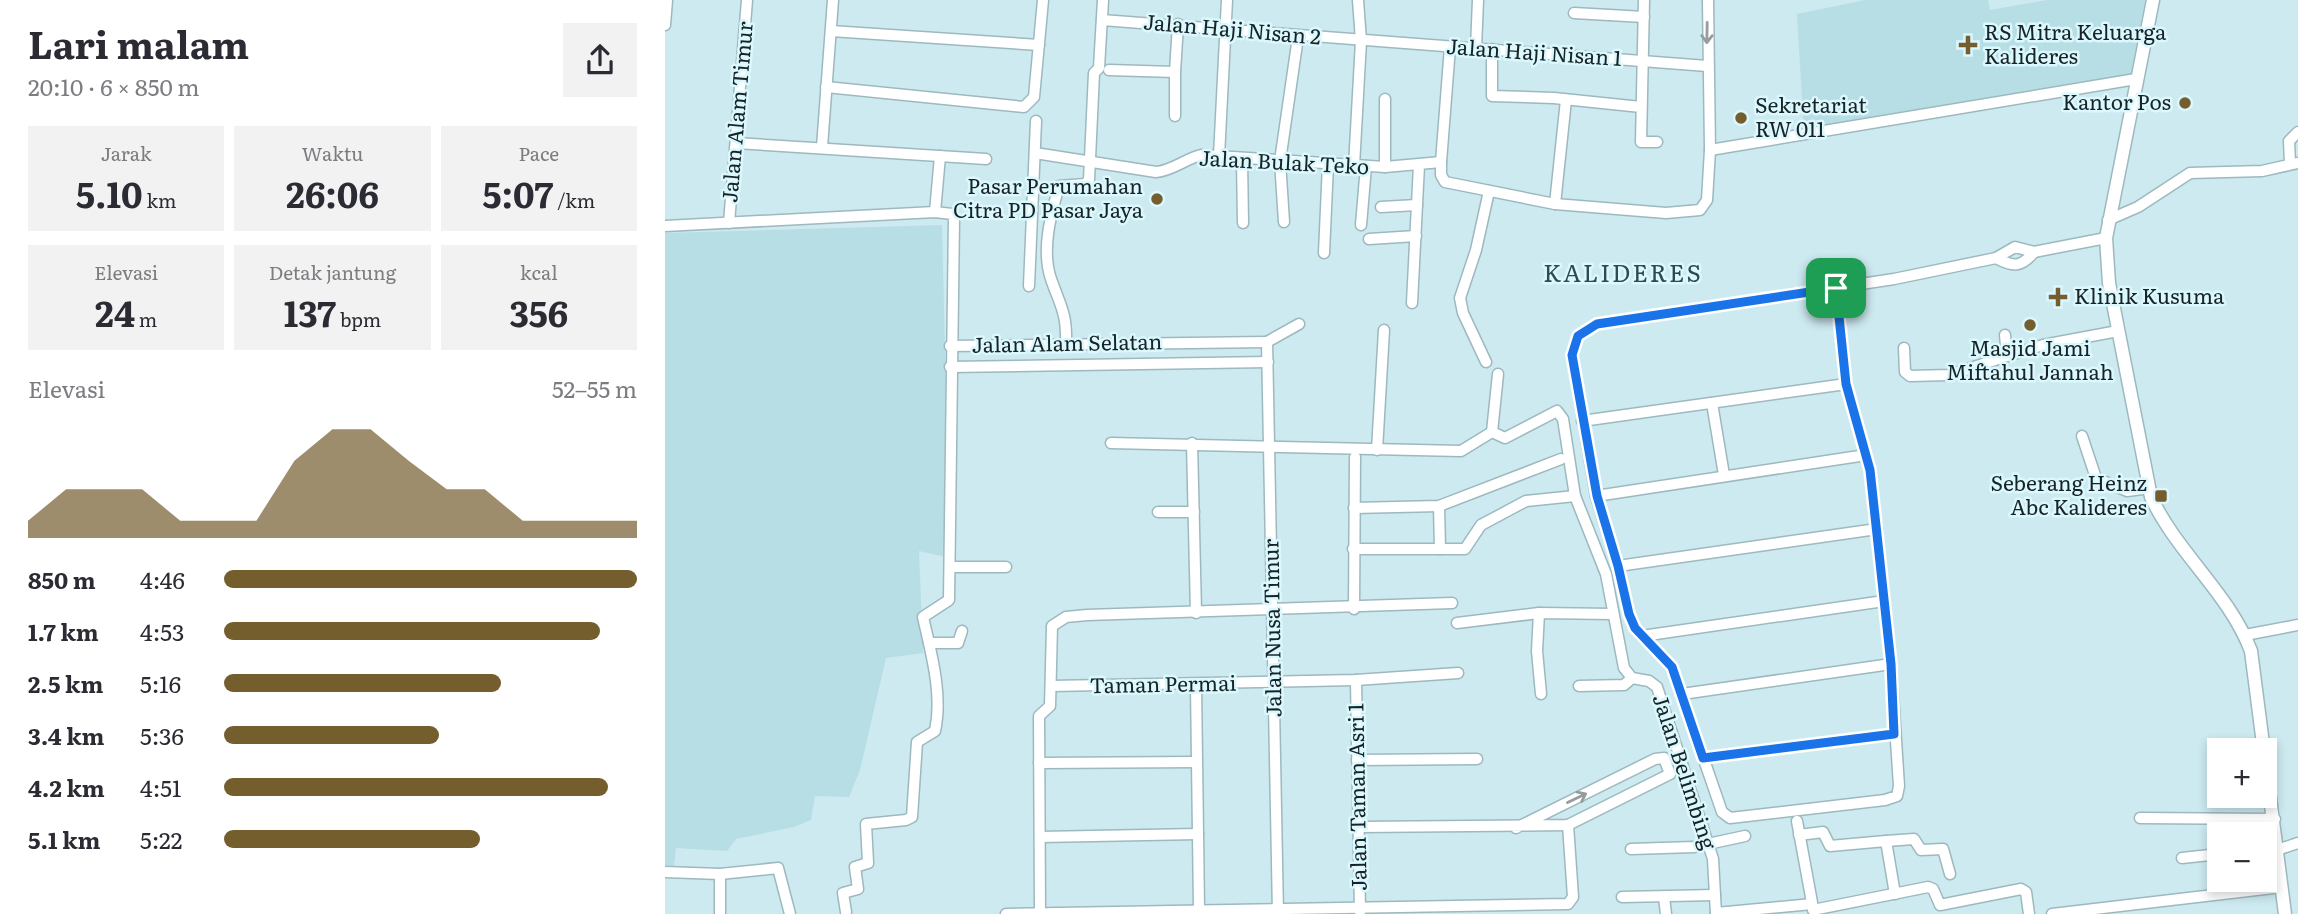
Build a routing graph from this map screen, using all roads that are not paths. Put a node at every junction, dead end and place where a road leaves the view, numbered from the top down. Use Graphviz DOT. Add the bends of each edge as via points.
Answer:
graph roads {
  1 [pos="667,0"];
  2 [pos="747,0"];
  3 [pos="833,0"];
  4 [pos="1043,0"];
  5 [pos="1103,0"];
  6 [pos="1227,0"];
  7 [pos="1358,0"];
  8 [pos="1478,0"];
  9 [pos="1644,0"];
  10 [pos="1707,0"];
  11 [pos="2153,0"];
  12 [pos="1574,13"];
  13 [pos="1644,17"];
  14 [pos="665,19"];
  15 [pos="1102,20"];
  16 [pos="1178,24"];
  17 [pos="1226,30"];
  18 [pos="831,31"];
  19 [pos="1299,37"];
  20 [pos="1361,41"];
  21 [pos="1039,46"];
  22 [pos="1450,47"];
  23 [pos="1476,48"];
  24 [pos="1492,49"];
  25 [pos="1644,60"];
  26 [pos="1707,66"];
  27 [pos="1104,69"];
  28 [pos="1175,72"];
  29 [pos="2136,79"];
  30 [pos="827,87"];
  31 [pos="1385,99"];
  32 [pos="1566,100"];
  33 [pos="1641,107"];
  34 [pos="1175,116"];
  35 [pos="1036,121"];
  36 [pos="2298,132"];
  37 [pos="1657,142"];
  38 [pos="736,143"];
  39 [pos="822,147"];
  40 [pos="1710,150"];
  41 [pos="1035,153"];
  42 [pos="940,156"];
  43 [pos="1219,156"];
  44 [pos="986,159"];
  45 [pos="1089,159"];
  46 [pos="1242,160"];
  47 [pos="1280,161"];
  48 [pos="1441,162"];
  49 [pos="2294,163"];
  50 [pos="1328,164"];
  51 [pos="1419,165"];
  52 [pos="1360,166"];
  53 [pos="1385,167"];
  54 [pos="1489,191"];
  55 [pos="1555,204"];
  56 [pos="1417,205"];
  57 [pos="1381,207"];
  58 [pos="935,212"];
  59 [pos="2108,220"];
  60 [pos="1284,222"];
  61 [pos="729,223"];
  62 [pos="1243,223"];
  63 [pos="1361,225"];
  64 [pos="665,226"];
  65 [pos="1416,236"];
  66 [pos="2106,238"];
  67 [pos="1369,239"];
  68 [pos="2033,252"];
  69 [pos="1324,253"];
  70 [pos="1996,258"];
  71 [pos="1029,286"];
  72 [pos="1836,288"];
  73 [pos="1412,303"];
  74 [pos="1299,324"];
  75 [pos="1384,330"];
  76 [pos="2118,331"];
  77 [pos="2005,335"];
  78 [pos="1161,342"];
  79 [pos="1267,342"];
  80 [pos="1066,343"];
  81 [pos="950,346"];
  82 [pos="1904,348"];
  83 [pos="2007,356"];
  84 [pos="1162,362"];
  85 [pos="1268,362"];
  86 [pos="1486,362"];
  87 [pos="950,367"];
  88 [pos="1498,374"];
  89 [pos="1846,384"];
  90 [pos="1712,402"];
  91 [pos="1582,421"];
  92 [pos="1492,432"];
  93 [pos="2082,436"];
  94 [pos="1111,443"];
  95 [pos="1192,443"];
  96 [pos="1270,444"];
  97 [pos="1377,450"];
  98 [pos="1866,456"];
  99 [pos="1355,457"];
  100 [pos="1561,459"];
  101 [pos="1724,475"];
  102 [pos="2150,488"];
  103 [pos="1575,496"];
  104 [pos="1597,496"];
  105 [pos="1439,506"];
  106 [pos="1354,508"];
  107 [pos="1158,512"];
  108 [pos="1194,512"];
  109 [pos="1877,529"];
  110 [pos="1353,550"];
  111 [pos="1440,550"];
  112 [pos="1618,566"];
  113 [pos="1006,567"];
  114 [pos="951,568"];
  115 [pos="1884,601"];
  116 [pos="1452,603"];
  117 [pos="1354,609"];
  118 [pos="1273,611"];
  119 [pos="1196,613"];
  120 [pos="1539,613"];
  121 [pos="1613,614"];
  122 [pos="1457,623"];
  123 [pos="2298,625"];
  124 [pos="962,631"];
  125 [pos="2245,635"];
  126 [pos="1642,636"];
  127 [pos="929,643"];
  128 [pos="1891,664"];
  129 [pos="1458,673"];
  130 [pos="1632,678"];
  131 [pos="1356,680"];
  132 [pos="1274,682"];
  133 [pos="1196,685"];
  134 [pos="1051,686"];
  135 [pos="1579,686"];
  136 [pos="1541,694"];
  137 [pos="1682,694"];
  138 [pos="1894,734"];
  139 [pos="1703,758"];
  140 [pos="1477,759"];
  141 [pos="1357,760"];
  142 [pos="1196,762"];
  143 [pos="1039,764"];
  144 [pos="2140,818"];
  145 [pos="2274,819"];
  146 [pos="1797,821"];
  147 [pos="2274,822"];
  148 [pos="1568,825"];
  149 [pos="1359,827"];
  150 [pos="1516,828"];
  151 [pos="1198,834"];
  152 [pos="1799,835"];
  153 [pos="1745,836"];
  154 [pos="1040,837"];
  155 [pos="1886,841"];
  156 [pos="2298,843"];
  157 [pos="1708,844"];
  158 [pos="1631,849"];
  159 [pos="2277,850"];
  160 [pos="2207,855"];
  161 [pos="2182,858"];
  162 [pos="2277,871"];
  163 [pos="665,872"];
  164 [pos="720,874"];
  165 [pos="1950,874"];
  166 [pos="2282,887"];
  167 [pos="1895,894"];
  168 [pos="1715,895"];
  169 [pos="1622,897"];
  170 [pos="1664,897"];
  171 [pos="2157,900"];
  172 [pos="1199,909"];
  173 [pos="1813,909"];
  174 [pos="1360,910"];
  175 [pos="1278,911"];
  176 [pos="1040,912"];
  177 [pos="846,913"];
  178 [pos="720,914"];
  179 [pos="790,914"];
  180 [pos="832,914"];
  181 [pos="1006,914"];
  182 [pos="1666,914"];
  183 [pos="1716,914"];
  184 [pos="2029,914"];
  185 [pos="2052,914"];
  186 [pos="2158,914"];
  187 [pos="2285,914"];
  1 -- 14 [label="street"];
  2 -- 38 [label="street, Jalan Alam Timur"];
  3 -- 18 [label="street"];
  4 -- 21 [label="street"];
  5 -- 15 [label="street"];
  6 -- 17 [label="street"];
  7 -- 20 [label="street"];
  8 -- 23 [label="street"];
  9 -- 13 [label="street"];
  10 -- 26 [label="street, one-way"];
  11 -- 29 [label="main road"];
  12 -- 13 [label="street"];
  13 -- 25 [label="street"];
  15 -- 16 [label="street, Jalan Haji Nisan 2"];
  15 -- 27 [label="street"];
  16 -- 17 [label="street, Jalan Haji Nisan 2"];
  16 -- 28 [label="street"];
  17 -- 19 [label="street, Jalan Haji Nisan 2"];
  17 -- 43 [label="street"];
  18 -- 21 [label="street"];
  18 -- 30 [label="street"];
  19 -- 20 [label="street, Jalan Haji Nisan 2"];
  19 -- 47 [label="street"];
  20 -- 22 [label="street, Jalan Haji Nisan 1"];
  20 -- 52 [label="street"];
  21 -- 30 [label="street" via="1034,97 1024,107"];
  22 -- 23 [label="street, Jalan Haji Nisan 1"];
  22 -- 48 [label="street"];
  23 -- 24 [label="street, Jalan Haji Nisan 1"];
  24 -- 25 [label="street, Jalan Haji Nisan 1"];
  24 -- 32 [label="street" via="1490,94"];
  25 -- 26 [label="street, Jalan Haji Nisan 1"];
  25 -- 33 [label="street"];
  26 -- 40 [label="street"];
  27 -- 28 [label="street"];
  27 -- 45 [label="street" via="1094,73"];
  28 -- 34 [label="street"];
  29 -- 40 [label="street"];
  29 -- 59 [label="main road"];
  30 -- 39 [label="street"];
  31 -- 53 [label="street"];
  32 -- 33 [label="street"];
  32 -- 55 [label="street"];
  33 -- 37 [label="street" via="1641,142"];
  35 -- 41 [label="street"];
  36 -- 49 [label="street" via="2289,141"];
  38 -- 39 [label="street"];
  38 -- 61 [label="street, Jalan Alam Timur"];
  39 -- 42 [label="street"];
  40 -- 55 [label="street" via="1707,200 1693,213"];
  41 -- 45 [label="street, Jalan Bulak Teko"];
  41 -- 71 [label="street"];
  42 -- 44 [label="street"];
  42 -- 58 [label="street"];
  43 -- 45 [label="street, Jalan Bulak Teko" via="1184,159 1156,172"];
  43 -- 46 [label="street, Jalan Bulak Teko"];
  45 -- 80 [label="street" via="1089,180 1059,186 1048,223 1050,277 1063,303"];
  46 -- 47 [label="street, Jalan Bulak Teko"];
  46 -- 62 [label="street"];
  47 -- 50 [label="street, Jalan Bulak Teko"];
  47 -- 60 [label="street"];
  48 -- 51 [label="street, Jalan Bulak Teko"];
  48 -- 54 [label="street" via="1445,182"];
  49 -- 59 [label="street" via="2262,171 2190,173"];
  50 -- 52 [label="street, Jalan Bulak Teko"];
  50 -- 69 [label="street"];
  51 -- 53 [label="street, Jalan Bulak Teko"];
  51 -- 56 [label="street"];
  52 -- 53 [label="street, Jalan Bulak Teko"];
  52 -- 63 [label="street"];
  54 -- 55 [label="street"];
  54 -- 86 [label="street" via="1460,298"];
  56 -- 57 [label="street"];
  56 -- 65 [label="street"];
  58 -- 61 [label="street"];
  58 -- 81 [label="street, Jalan Alam Selatan" via="952,214 954,219"];
  59 -- 66 [label="main road"];
  61 -- 64 [label="street"];
  65 -- 67 [label="street"];
  65 -- 73 [label="street"];
  66 -- 68 [label="street"];
  66 -- 76 [label="main road"];
  68 -- 70 [label="street" via="2015,247"];
  68 -- 70 [label="street" via="2025,264 2010,265"];
  70 -- 72 [label="street"];
  72 -- 89 [label="street"];
  72 -- 91 [label="street" via="1597,324 1578,336 1572,355"];
  74 -- 79 [label="street"];
  75 -- 97 [label="street"];
  76 -- 83 [label="street"];
  76 -- 102 [label="main road"];
  77 -- 83 [label="street"];
  78 -- 79 [label="street, Jalan Alam Selatan"];
  78 -- 80 [label="street, Jalan Alam Selatan"];
  78 -- 84 [label="street"];
  79 -- 85 [label="street, Jalan Nusa Timur"];
  80 -- 81 [label="street, Jalan Alam Selatan"];
  81 -- 87 [label="street"];
  82 -- 83 [label="street" via="1905,372 1919,377 1950,375"];
  84 -- 85 [label="street"];
  84 -- 87 [label="street"];
  85 -- 96 [label="street, Jalan Nusa Timur"];
  87 -- 114 [label="street"];
  88 -- 92 [label="street"];
  89 -- 90 [label="street"];
  89 -- 98 [label="street"];
  90 -- 91 [label="street"];
  90 -- 101 [label="street"];
  91 -- 104 [label="street"];
  92 -- 97 [label="street" via="1461,451"];
  92 -- 103 [label="street, Jalan Belimbing" via="1505,438 1557,411 1563,419"];
  93 -- 102 [label="street" via="2096,478 2127,491"];
  94 -- 95 [label="street"];
  95 -- 96 [label="street"];
  95 -- 108 [label="street"];
  96 -- 97 [label="street"];
  96 -- 118 [label="street, Jalan Nusa Timur"];
  98 -- 101 [label="street"];
  98 -- 109 [label="street"];
  99 -- 106 [label="street"];
  100 -- 105 [label="street"];
  101 -- 104 [label="street"];
  102 -- 125 [label="main road" via="2164,524"];
  103 -- 111 [label="street" via="1526,502 1481,525 1465,549"];
  103 -- 121 [label="street, Jalan Belimbing" via="1606,574"];
  104 -- 112 [label="street"];
  105 -- 106 [label="street"];
  105 -- 111 [label="street"];
  106 -- 110 [label="street"];
  107 -- 108 [label="street"];
  108 -- 119 [label="street"];
  109 -- 112 [label="street"];
  109 -- 115 [label="street"];
  110 -- 111 [label="street"];
  110 -- 117 [label="street"];
  112 -- 126 [label="street" via="1629,614"];
  113 -- 114 [label="street"];
  114 -- 127 [label="street" via="949,600 923,617"];
  115 -- 126 [label="street"];
  115 -- 128 [label="street"];
  116 -- 117 [label="street"];
  117 -- 118 [label="street"];
  118 -- 119 [label="street"];
  118 -- 132 [label="street, Jalan Nusa Timur"];
  119 -- 134 [label="street" via="1066,617 1052,626"];
  120 -- 121 [label="street"];
  120 -- 122 [label="street"];
  120 -- 136 [label="street"];
  121 -- 130 [label="street, Jalan Belimbing" via="1624,668"];
  123 -- 125 [label="street"];
  124 -- 127 [label="street" via="958,643"];
  125 -- 145 [label="main road" via="2256,671"];
  126 -- 137 [label="street" via="1672,667"];
  127 -- 177 [label="street" via="938,719 935,731 917,742 912,817 866,824 868,863 855,867 858,889 843,893"];
  128 -- 137 [label="street"];
  128 -- 138 [label="street"];
  129 -- 131 [label="street, Taman Permai"];
  130 -- 135 [label="street" via="1624,685"];
  130 -- 157 [label="street, Jalan Belimbing" via="1657,687"];
  131 -- 132 [label="street, Taman Permai"];
  131 -- 141 [label="street, Jalan Taman Asri 1"];
  132 -- 133 [label="street, Taman Permai"];
  132 -- 175 [label="street, Jalan Nusa Timur"];
  133 -- 134 [label="street, Taman Permai"];
  133 -- 142 [label="street"];
  134 -- 143 [label="street" via="1050,706 1039,716"];
  137 -- 139 [label="street"];
  138 -- 139 [label="street"];
  138 -- 139 [label="street" via="1899,786 1897,796 1885,800 1730,818 1722,812"];
  140 -- 141 [label="street"];
  141 -- 149 [label="street, Jalan Taman Asri 1"];
  142 -- 143 [label="street"];
  142 -- 151 [label="street"];
  143 -- 154 [label="street"];
  144 -- 145 [label="street"];
  145 -- 147 [label="main road"];
  146 -- 152 [label="street"];
  148 -- 150 [label="street"];
  150 -- 148 [label="street, one-way" via="1660,757 1670,769 1670,774"];
  148 -- 174 [label="street" via="1573,897 1568,904"];
  149 -- 150 [label="street"];
  149 -- 174 [label="street, Jalan Taman Asri 1"];
  151 -- 154 [label="street"];
  151 -- 172 [label="street"];
  152 -- 155 [label="street" via="1823,832 1830,846"];
  152 -- 173 [label="street"];
  153 -- 157 [label="street"];
  154 -- 176 [label="street"];
  155 -- 165 [label="street" via="1914,839 1920,850 1943,849"];
  155 -- 167 [label="street"];
  156 -- 159 [label="street"];
  157 -- 158 [label="street"];
  157 -- 168 [label="street, Jalan Belimbing"];
  160 -- 161 [label="street"];
  162 -- 166 [label="main road"];
  163 -- 164 [label="street"];
  164 -- 178 [label="street"];
  164 -- 179 [label="street" via="778,868"];
  166 -- 171 [label="street"];
  166 -- 187 [label="main road"];
  167 -- 173 [label="street"];
  167 -- 184 [label="street" via="1931,888 1940,905 2021,890 2026,892"];
  168 -- 170 [label="street"];
  168 -- 183 [label="street, Jalan Belimbing"];
  169 -- 170 [label="street"];
  170 -- 182 [label="street"];
  171 -- 185 [label="street"];
  171 -- 186 [label="street"];
  172 -- 175 [label="street"];
  172 -- 176 [label="street"];
  173 -- 183 [label="street"];
  174 -- 175 [label="street"];
  176 -- 181 [label="street"];
  177 -- 180 [label="street"];
}
